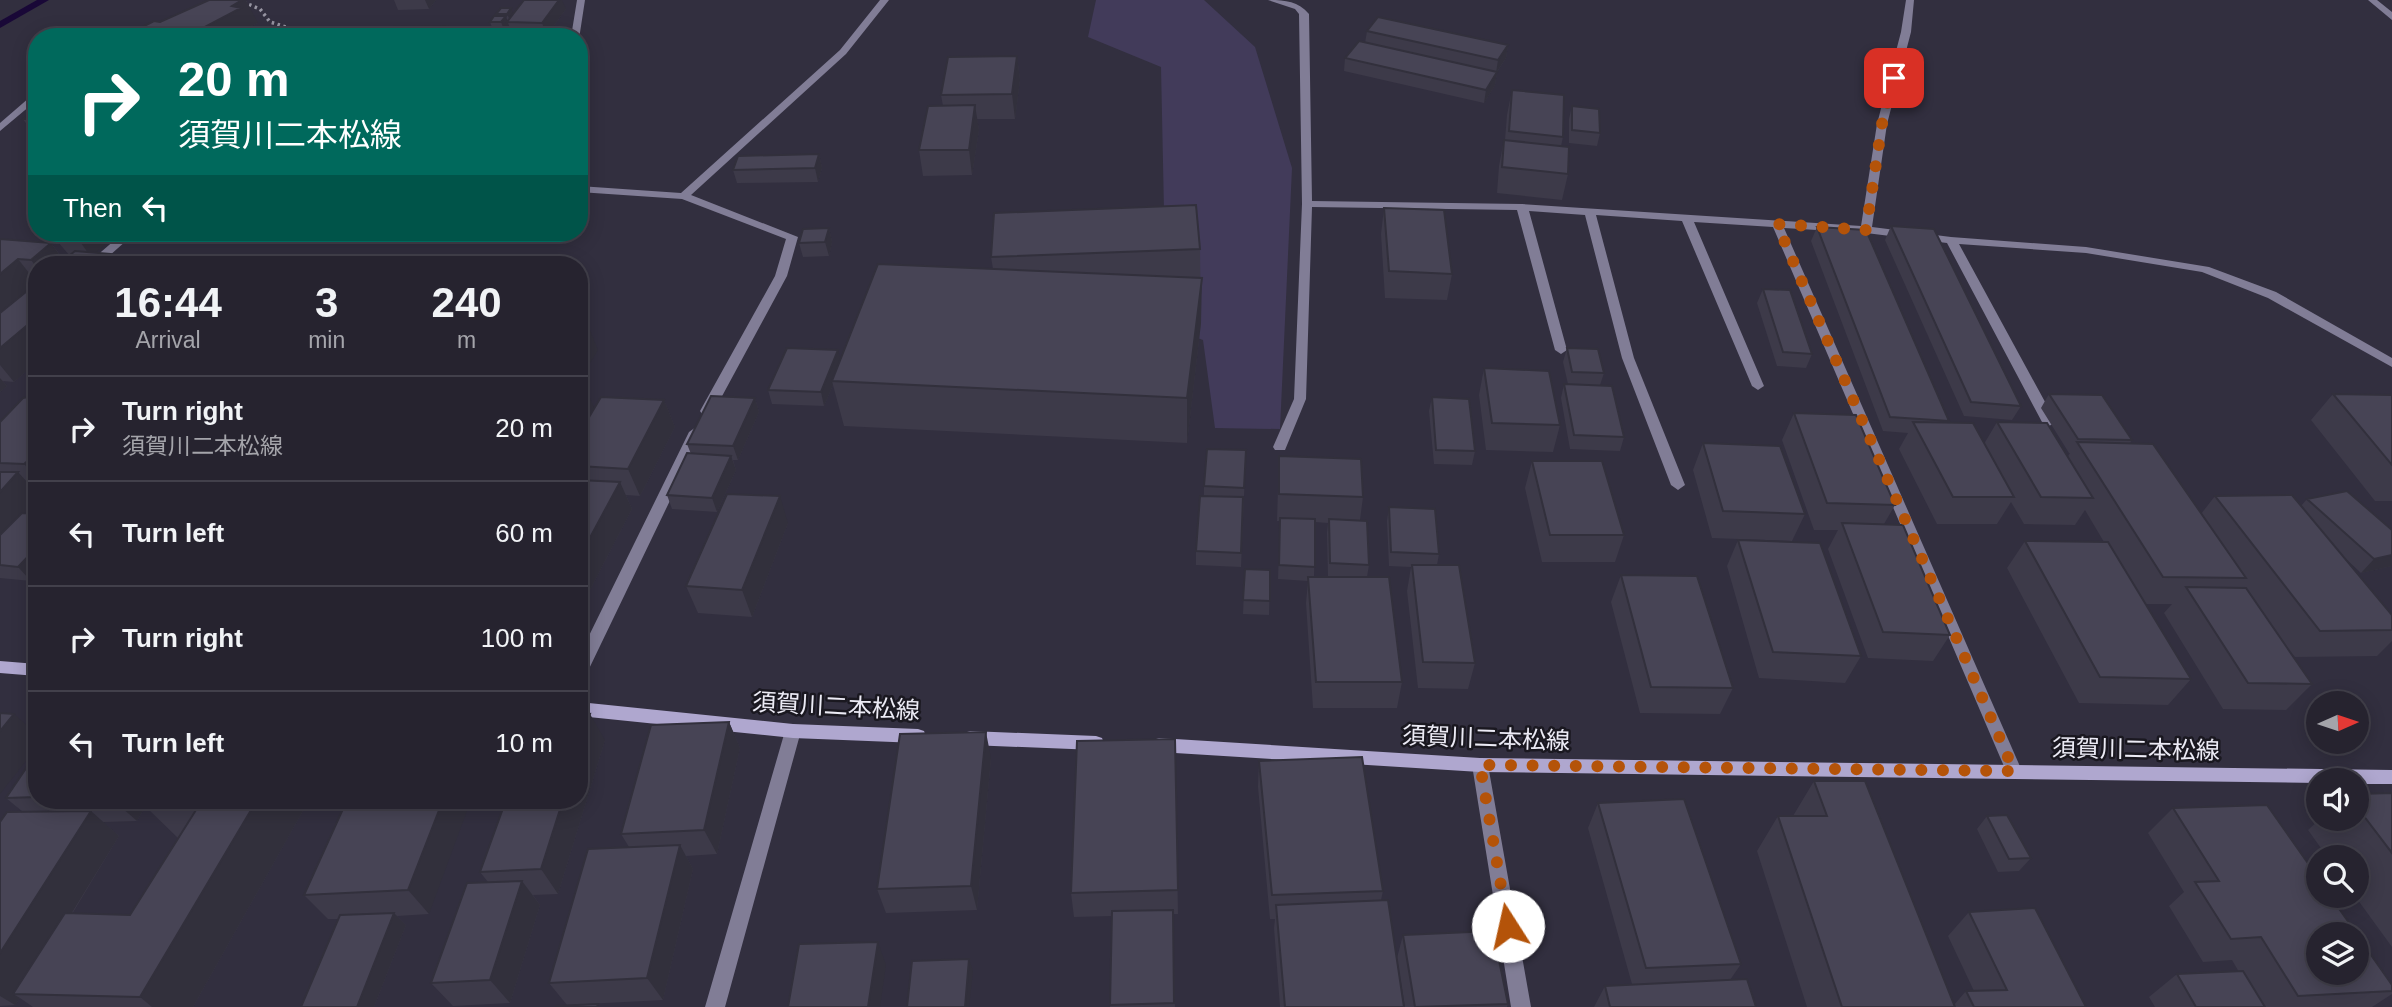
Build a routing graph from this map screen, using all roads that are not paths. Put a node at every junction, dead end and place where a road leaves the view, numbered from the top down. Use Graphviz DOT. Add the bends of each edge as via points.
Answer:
graph roads {
  1 [pos="581,0"];
  2 [pos="885,0"];
  3 [pos="1272,0"];
  4 [pos="1910,0"];
  5 [pos="2372,0"];
  6 [pos="2392,17"];
  7 [pos="577,28"];
  8 [pos="28,102"];
  9 [pos="0,128"];
  10 [pos="588,189"];
  11 [pos="684,196"];
  12 [pos="1307,204"];
  13 [pos="1522,207"];
  14 [pos="1590,212"];
  15 [pos="1687,219"];
  16 [pos="1777,224"];
  17 [pos="1866,230"];
  18 [pos="1951,240"];
  19 [pos="119,242"];
  20 [pos="102,256"];
  21 [pos="1561,350"];
  22 [pos="2392,363"];
  23 [pos="1758,386"];
  24 [pos="2049,422"];
  25 [pos="1280,447"];
  26 [pos="1678,485"];
  27 [pos="588,654"];
  28 [pos="0,667"];
  29 [pos="28,669"];
  30 [pos="588,710"];
  31 [pos="793,731"];
  32 [pos="931,736"];
  33 [pos="958,737"];
  34 [pos="1110,743"];
  35 [pos="1138,745"];
  36 [pos="1480,765"];
  37 [pos="2014,771"];
  38 [pos="2392,777"];
  39 [pos="715,1007"];
  40 [pos="1521,1007"];
  1 -- 7 [label="street"];
  2 -- 11 [label="street" via="843,52"];
  3 -- 12 [label="street" via="1298,7 1304,14"];
  4 -- 17 [label="street" via="1882,124"];
  5 -- 6 [label="street"];
  8 -- 9 [label="street"];
  10 -- 11 [label="street"];
  11 -- 27 [label="street" via="792,237 780,276 704,415"];
  12 -- 13 [label="street"];
  12 -- 25 [label="street" via="1300,399"];
  13 -- 14 [label="street"];
  13 -- 21 [label="street"];
  14 -- 15 [label="street"];
  14 -- 26 [label="street" via="1628,358"];
  15 -- 16 [label="street"];
  15 -- 23 [label="street"];
  16 -- 17 [label="street"];
  16 -- 37 [label="street"];
  17 -- 18 [label="street"];
  18 -- 22 [label="street" via="2086,250 2205,269 2272,295"];
  18 -- 24 [label="street"];
  19 -- 20 [label="street"];
  28 -- 29 [label="main road"];
  30 -- 31 [label="main road, 須賀川二本松線"];
  31 -- 32 [label="main road, 須賀川二本松線"];
  31 -- 39 [label="street"];
  33 -- 34 [label="main road"];
  35 -- 36 [label="main road, 須賀川二本松線"];
  36 -- 37 [label="main road, 須賀川二本松線"];
  36 -- 40 [label="street"];
  37 -- 38 [label="main road, 須賀川二本松線"];
}
